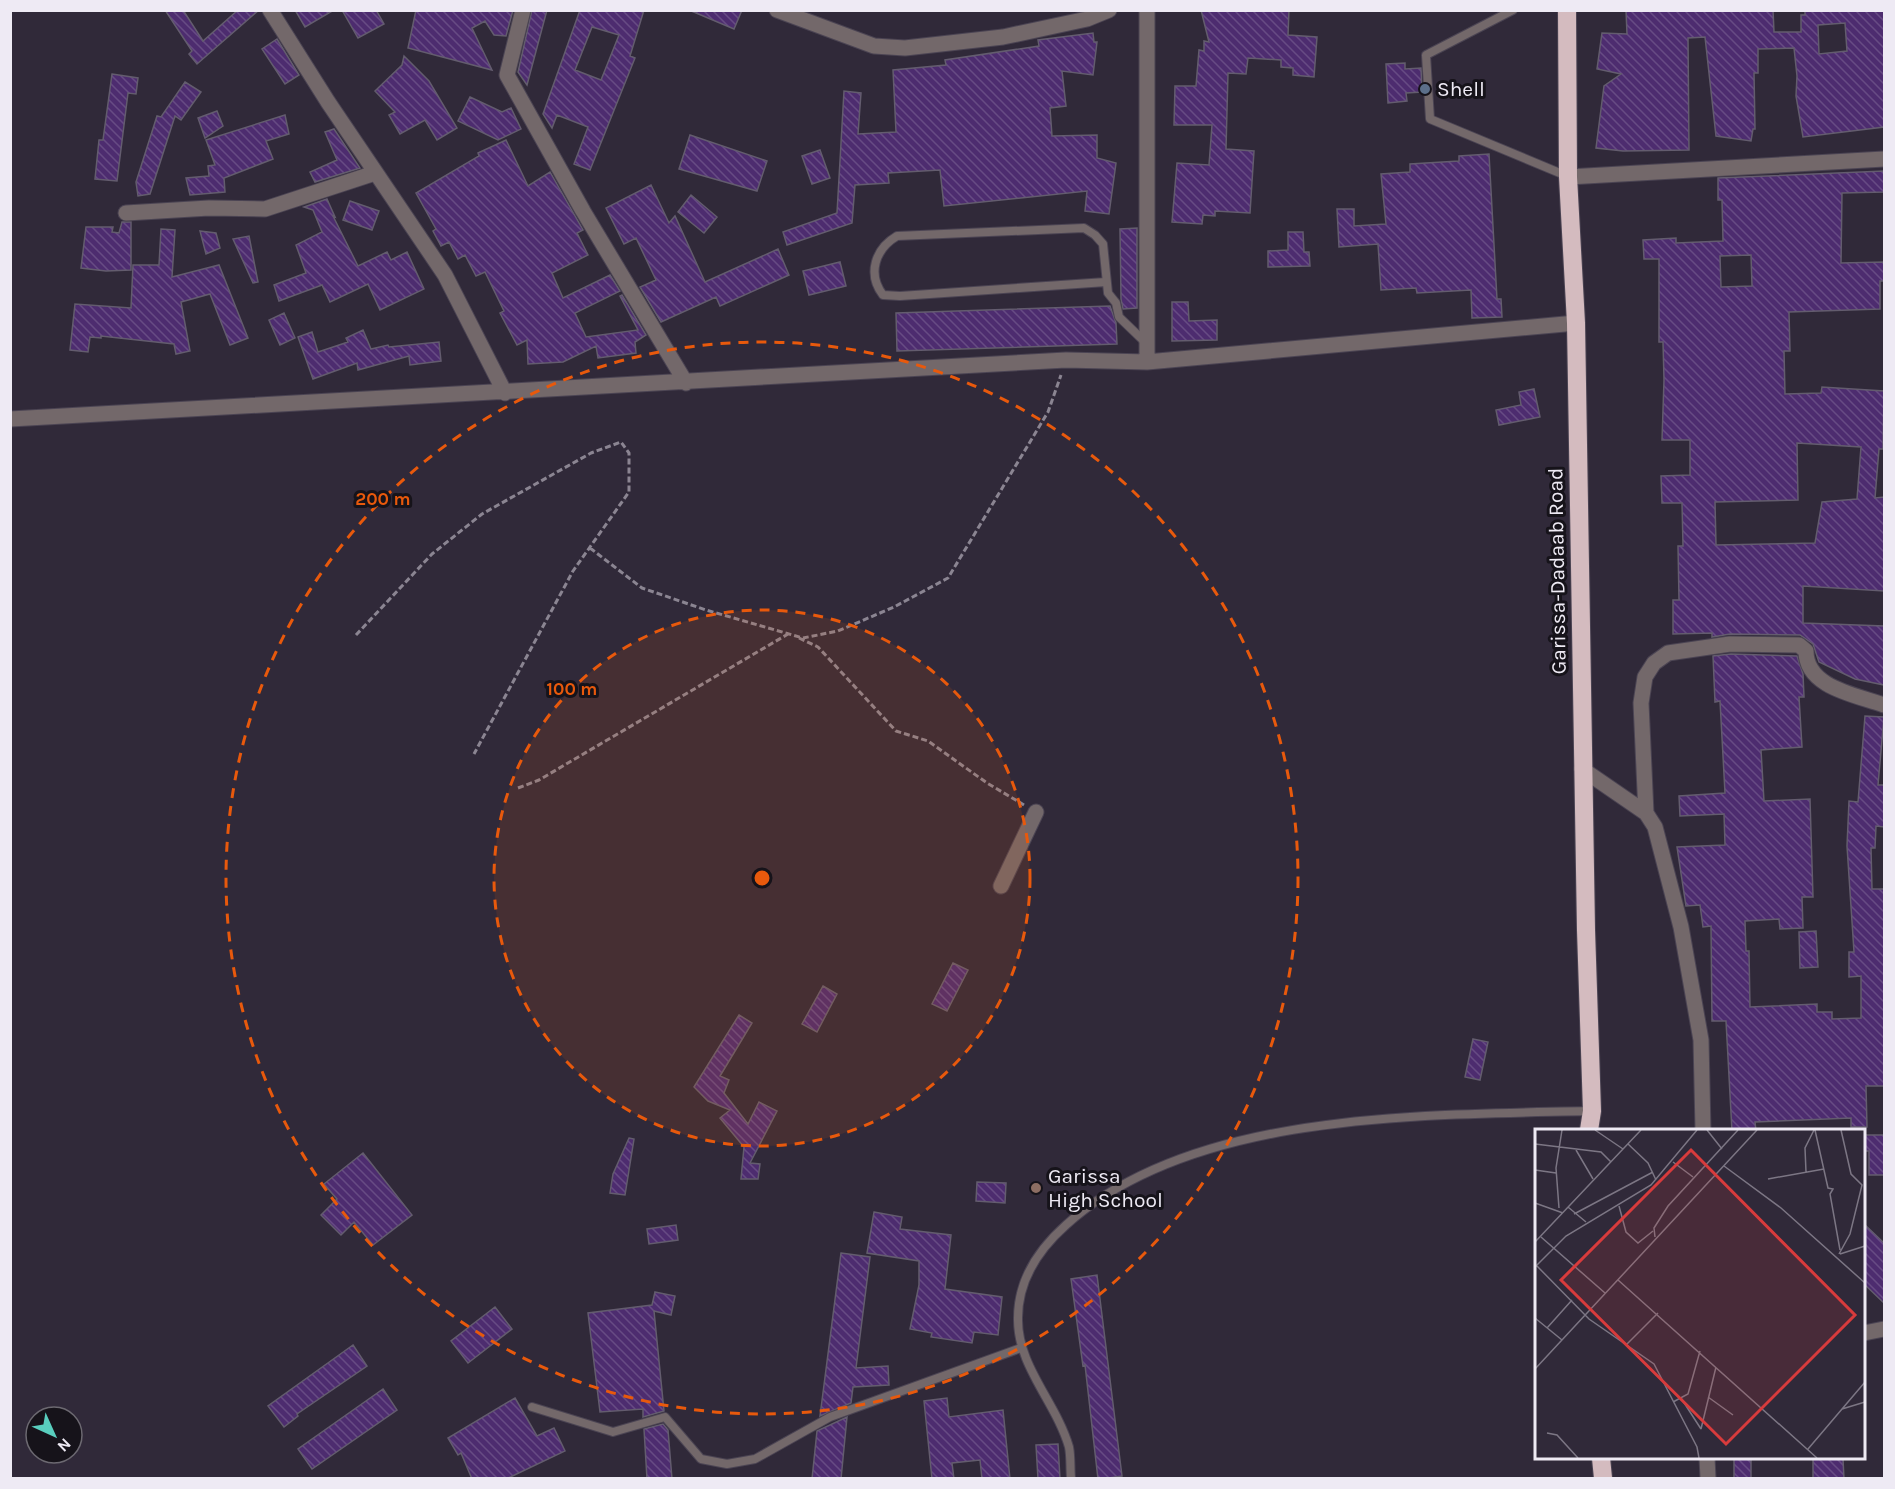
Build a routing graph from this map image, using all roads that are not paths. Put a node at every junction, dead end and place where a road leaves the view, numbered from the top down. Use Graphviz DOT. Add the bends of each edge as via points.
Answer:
graph roads {
  1 [pos="270,10"];
  2 [pos="523,10"];
  3 [pos="777,10"];
  4 [pos="1109,10"];
  5 [pos="1147,10"];
  6 [pos="1514,10"];
  7 [pos="1567,10"];
  8 [pos="1884,159"];
  9 [pos="375,173"];
  10 [pos="1569,177"];
  11 [pos="126,213"];
  12 [pos="1106,282"];
  13 [pos="1576,322"];
  14 [pos="1146,344"];
  15 [pos="1147,362"];
  16 [pos="686,383"];
  17 [pos="505,393"];
  18 [pos="10,419"];
  19 [pos="1884,705"];
  20 [pos="1582,769"];
  21 [pos="1036,812"];
  22 [pos="1646,813"];
  23 [pos="1000,886"];
  24 [pos="1592,1110"];
  25 [pos="1590,1129"];
  26 [pos="1703,1129"];
  27 [pos="1884,1329"];
  28 [pos="1865,1333"];
  29 [pos="1021,1348"];
  30 [pos="532,1407"];
  31 [pos="1601,1459"];
  32 [pos="1707,1459"];
  33 [pos="1071,1479"];
  34 [pos="1603,1479"];
  35 [pos="1708,1479"];
  1 -- 9 [label="street"];
  2 -- 16 [label="street" via="507,75"];
  3 -- 4 [label="street" via="874,46 905,48 1003,37 1087,19"];
  5 -- 14 [label="street"];
  6 -- 10 [label="lane" via="1426,55 1430,119"];
  7 -- 10 [label="highway, Garissa-Dadaab Road"];
  8 -- 10 [label="street"];
  9 -- 11 [label="street" via="265,209"];
  9 -- 17 [label="street" via="444,274"];
  10 -- 13 [label="highway, Garissa-Dadaab Road"];
  12 -- 12 [label="lane" via="1103,244 1084,228 897,236 884,244 877,255 875,277 883,295 900,296"];
  12 -- 14 [label="lane" via="1119,317"];
  13 -- 15 [label="street"];
  13 -- 20 [label="highway, Garissa-Dadaab Road"];
  14 -- 15 [label="street"];
  15 -- 16 [label="street" via="1066,360"];
  16 -- 17 [label="street"];
  17 -- 18 [label="street"];
  19 -- 22 [label="street" via="1825,684 1814,675 1806,662 1806,651 1799,645 1730,644 1668,653 1654,663 1645,677 1641,703"];
  20 -- 22 [label="street"];
  20 -- 24 [label="highway, Garissa-Dadaab Road"];
  21 -- 23 [label="street"];
  22 -- 26 [label="street" via="1655,828 1681,927 1701,1040"];
  24 -- 25 [label="highway, Garissa-Dadaab Road"];
  24 -- 29 [label="lane" via="1392,1116 1236,1141 1147,1172 1092,1202 1052,1238 1027,1271 1018,1317"];
  27 -- 28 [label="street"];
  29 -- 30 [label="lane" via="830,1417 754,1459 727,1464 701,1459 665,1417 613,1432"];
  29 -- 33 [label="lane" via="1059,1420 1069,1449"];
  31 -- 34 [label="highway"];
  32 -- 35 [label="street"];
}
